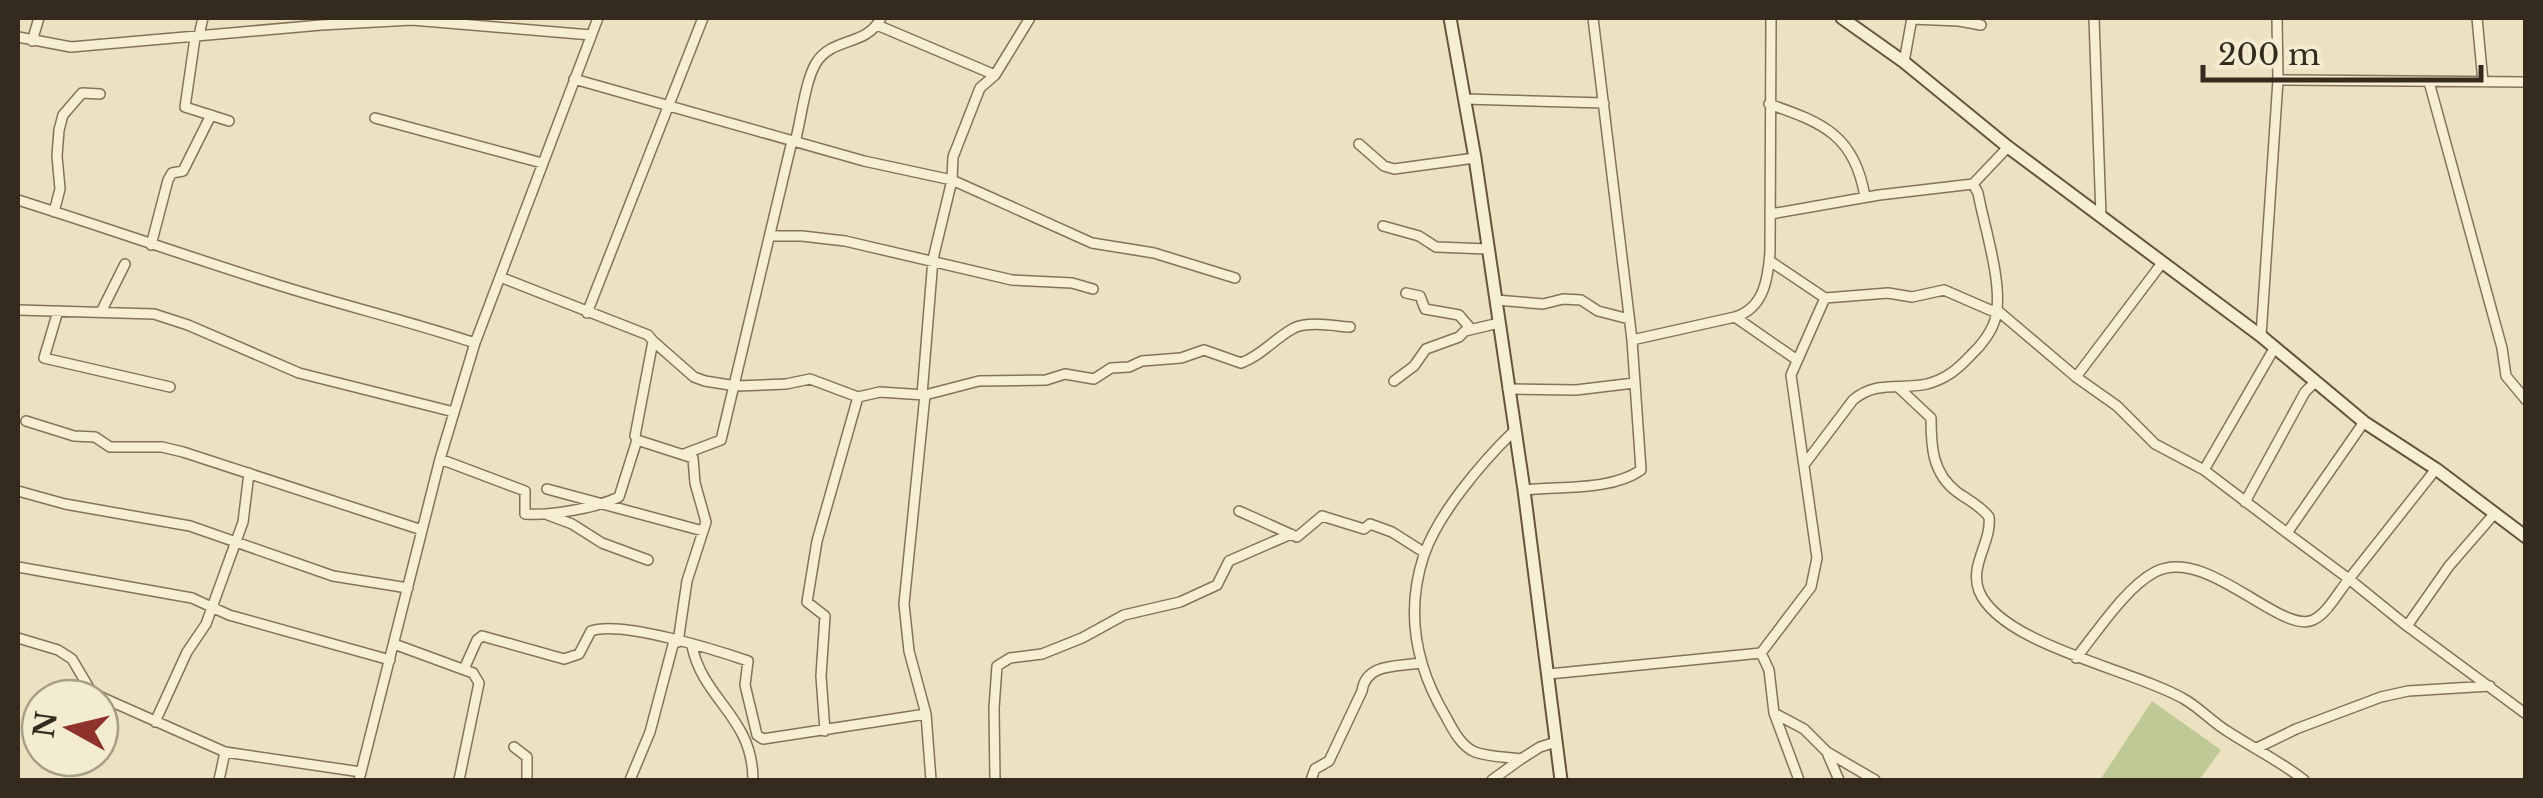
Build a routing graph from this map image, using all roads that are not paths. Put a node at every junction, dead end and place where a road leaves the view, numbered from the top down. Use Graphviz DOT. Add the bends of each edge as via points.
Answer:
graph roads {
  1 [pos="39,18"];
  2 [pos="203,18"];
  3 [pos="598,18"];
  4 [pos="703,18"];
  5 [pos="1030,18"];
  6 [pos="1450,18"];
  7 [pos="1594,18"];
  8 [pos="1771,18"];
  9 [pos="1842,18"];
  10 [pos="1912,18"];
  11 [pos="2094,18"];
  12 [pos="2276,18"];
  13 [pos="2478,18"];
  14 [pos="412,19"];
  15 [pos="879,21"];
  16 [pos="1981,25"];
  17 [pos="591,35"];
  18 [pos="197,36"];
  19 [pos="18,37"];
  20 [pos="32,41"];
  21 [pos="1904,62"];
  22 [pos="995,75"];
  23 [pos="574,79"];
  24 [pos="2278,80"];
  25 [pos="2428,82"];
  26 [pos="2483,82"];
  27 [pos="2526,82"];
  28 [pos="100,94"];
  29 [pos="1464,99"];
  30 [pos="1604,103"];
  31 [pos="1770,104"];
  32 [pos="668,107"];
  33 [pos="211,115"];
  34 [pos="375,118"];
  35 [pos="229,121"];
  36 [pos="794,142"];
  37 [pos="1359,144"];
  38 [pos="2008,147"];
  39 [pos="1475,158"];
  40 [pos="542,163"];
  41 [pos="952,180"];
  42 [pos="1973,184"];
  43 [pos="1865,198"];
  44 [pos="18,200"];
  45 [pos="54,212"];
  46 [pos="1771,214"];
  47 [pos="2101,216"];
  48 [pos="1383,226"];
  49 [pos="771,236"];
  50 [pos="152,245"];
  51 [pos="1488,249"];
  52 [pos="933,259"];
  53 [pos="1770,261"];
  54 [pos="2162,262"];
  55 [pos="125,264"];
  56 [pos="500,277"];
  57 [pos="1235,278"];
  58 [pos="1093,289"];
  59 [pos="1406,294"];
  60 [pos="1825,298"];
  61 [pos="1496,300"];
  62 [pos="18,310"];
  63 [pos="58,311"];
  64 [pos="101,312"];
  65 [pos="1997,312"];
  66 [pos="587,314"];
  67 [pos="1735,317"];
  68 [pos="1629,319"];
  69 [pos="1499,323"];
  70 [pos="1350,327"];
  71 [pos="1472,330"];
  72 [pos="2262,336"];
  73 [pos="1632,340"];
  74 [pos="652,341"];
  75 [pos="475,343"];
  76 [pos="2275,347"];
  77 [pos="1797,360"];
  78 [pos="2076,378"];
  79 [pos="1394,381"];
  80 [pos="2315,382"];
  81 [pos="1634,383"];
  82 [pos="736,386"];
  83 [pos="170,387"];
  84 [pos="1898,387"];
  85 [pos="1508,389"];
  86 [pos="923,395"];
  87 [pos="858,396"];
  88 [pos="2526,400"];
  89 [pos="454,412"];
  90 [pos="26,421"];
  91 [pos="2364,422"];
  92 [pos="1514,431"];
  93 [pos="637,440"];
  94 [pos="683,454"];
  95 [pos="440,459"];
  96 [pos="1804,465"];
  97 [pos="2204,470"];
  98 [pos="2436,470"];
  99 [pos="249,473"];
  100 [pos="547,490"];
  101 [pos="1524,490"];
  102 [pos="18,491"];
  103 [pos="2245,502"];
  104 [pos="602,505"];
  105 [pos="1239,511"];
  106 [pos="2496,513"];
  107 [pos="546,514"];
  108 [pos="422,530"];
  109 [pos="703,532"];
  110 [pos="2286,532"];
  111 [pos="1292,534"];
  112 [pos="2526,537"];
  113 [pos="236,541"];
  114 [pos="1425,553"];
  115 [pos="648,560"];
  116 [pos="18,567"];
  117 [pos="2349,580"];
  118 [pos="408,588"];
  119 [pos="211,606"];
  120 [pos="2407,626"];
  121 [pos="18,638"];
  122 [pos="676,642"];
  123 [pos="394,644"];
  124 [pos="692,646"];
  125 [pos="1761,653"];
  126 [pos="2076,658"];
  127 [pos="390,660"];
  128 [pos="1420,663"];
  129 [pos="464,669"];
  130 [pos="1549,674"];
  131 [pos="2490,686"];
  132 [pos="1774,713"];
  133 [pos="926,714"];
  134 [pos="2526,714"];
  135 [pos="155,722"];
  136 [pos="825,731"];
  137 [pos="1556,742"];
  138 [pos="514,747"];
  139 [pos="2256,748"];
  140 [pos="226,752"];
  141 [pos="1827,752"];
  142 [pos="1521,759"];
  143 [pos="360,776"];
  144 [pos="218,780"];
  145 [pos="458,780"];
  146 [pos="527,780"];
  147 [pos="630,780"];
  148 [pos="753,780"];
  149 [pos="930,780"];
  150 [pos="995,780"];
  151 [pos="1311,780"];
  152 [pos="1492,780"];
  153 [pos="1561,780"];
  154 [pos="1799,780"];
  155 [pos="1839,780"];
  156 [pos="1874,780"];
  157 [pos="2304,780"];
  1 -- 20 [label="street"];
  2 -- 18 [label="street"];
  3 -- 17 [label="street"];
  4 -- 32 [label="street"];
  5 -- 22 [label="street"];
  6 -- 29 [label="street"];
  7 -- 30 [label="street"];
  8 -- 31 [label="street"];
  9 -- 21 [label="street"];
  10 -- 16 [label="street"];
  10 -- 21 [label="street"];
  11 -- 47 [label="street"];
  12 -- 24 [label="street"];
  13 -- 26 [label="street"];
  14 -- 17 [label="street"];
  14 -- 18 [label="street"];
  15 -- 22 [label="street"];
  15 -- 36 [label="street" via="871,33 817,61"];
  17 -- 23 [label="street"];
  18 -- 20 [label="street" via="72,47"];
  18 -- 33 [label="street" via="185,108"];
  19 -- 20 [label="street"];
  21 -- 38 [label="street"];
  22 -- 41 [label="street" via="980,88 966,119"];
  23 -- 32 [label="street"];
  23 -- 40 [label="street"];
  24 -- 25 [label="street"];
  24 -- 72 [label="street"];
  25 -- 26 [label="street"];
  25 -- 88 [label="street" via="2506,376"];
  26 -- 27 [label="street"];
  28 -- 45 [label="street" via="82,93 63,114"];
  29 -- 30 [label="street"];
  29 -- 39 [label="street"];
  30 -- 68 [label="street"];
  31 -- 43 [label="street" via="1820,122 1860,168"];
  31 -- 46 [label="street"];
  32 -- 36 [label="street"];
  32 -- 66 [label="street"];
  33 -- 35 [label="street"];
  33 -- 50 [label="street" via="183,171 168,180"];
  34 -- 40 [label="street"];
  36 -- 41 [label="street"];
  36 -- 49 [label="street"];
  37 -- 39 [label="street" via="1394,169"];
  38 -- 42 [label="street"];
  38 -- 47 [label="street"];
  39 -- 51 [label="street"];
  40 -- 56 [label="street"];
  41 -- 52 [label="street"];
  41 -- 57 [label="street" via="1092,244 1154,253"];
  42 -- 43 [label="street"];
  42 -- 65 [label="street"];
  43 -- 46 [label="street"];
  44 -- 45 [label="street"];
  45 -- 50 [label="street"];
  46 -- 53 [label="street"];
  47 -- 54 [label="street"];
  48 -- 51 [label="street" via="1436,247"];
  49 -- 52 [label="street"];
  49 -- 82 [label="street"];
  50 -- 75 [label="street"];
  51 -- 61 [label="street"];
  52 -- 58 [label="street" via="1012,280"];
  52 -- 86 [label="street"];
  53 -- 60 [label="street"];
  53 -- 67 [label="street" via="1758,302"];
  54 -- 72 [label="street"];
  54 -- 78 [label="street"];
  55 -- 64 [label="street"];
  56 -- 66 [label="street"];
  56 -- 75 [label="street"];
  59 -- 71 [label="street" via="1420,296 1425,310 1459,316"];
  60 -- 65 [label="street" via="1944,290"];
  60 -- 77 [label="street"];
  61 -- 68 [label="street" via="1581,300"];
  61 -- 69 [label="street"];
  62 -- 63 [label="street"];
  63 -- 64 [label="street"];
  63 -- 83 [label="street" via="44,358"];
  64 -- 89 [label="street" via="154,314 300,373"];
  65 -- 78 [label="street"];
  65 -- 84 [label="street" via="1979,348 1949,376"];
  66 -- 74 [label="street"];
  67 -- 73 [label="street"];
  67 -- 77 [label="street"];
  68 -- 73 [label="street"];
  69 -- 71 [label="street"];
  69 -- 85 [label="street"];
  70 -- 86 [label="street" via="1294,328 1246,362 1204,350 1112,368 1094,379 1065,374 979,381"];
  71 -- 79 [label="street" via="1426,349"];
  72 -- 76 [label="street"];
  73 -- 81 [label="street"];
  74 -- 82 [label="street" via="694,377"];
  74 -- 93 [label="street"];
  75 -- 89 [label="street"];
  76 -- 80 [label="street"];
  76 -- 97 [label="street"];
  77 -- 96 [label="street" via="1791,374"];
  78 -- 97 [label="street" via="2156,444"];
  80 -- 91 [label="street"];
  80 -- 103 [label="street"];
  81 -- 85 [label="street"];
  81 -- 101 [label="street" via="1641,470 1610,482"];
  82 -- 87 [label="street" via="810,378"];
  82 -- 94 [label="street" via="721,440"];
  84 -- 96 [label="street" via="1877,386 1853,400"];
  84 -- 126 [label="street" via="1930,418 1930,448 1951,488 1989,517 1975,580 1983,599"];
  85 -- 92 [label="street"];
  86 -- 87 [label="street"];
  86 -- 133 [label="street" via="904,604 908,651"];
  87 -- 136 [label="street" via="807,602 825,616"];
  89 -- 95 [label="street"];
  90 -- 99 [label="street" via="96,437 110,447 162,447"];
  91 -- 98 [label="street"];
  91 -- 110 [label="street"];
  92 -- 101 [label="street"];
  92 -- 114 [label="street" via="1443,519"];
  93 -- 94 [label="street"];
  93 -- 104 [label="street" via="623,492"];
  94 -- 109 [label="street" via="694,461"];
  95 -- 107 [label="street" via="526,491 525,514"];
  95 -- 108 [label="street"];
  96 -- 125 [label="street" via="1815,575"];
  97 -- 103 [label="street"];
  98 -- 106 [label="street"];
  98 -- 117 [label="street"];
  99 -- 108 [label="street"];
  99 -- 113 [label="street"];
  100 -- 104 [label="street"];
  101 -- 130 [label="street"];
  102 -- 113 [label="street"];
  103 -- 110 [label="street"];
  104 -- 107 [label="street"];
  104 -- 109 [label="street"];
  105 -- 111 [label="street"];
  106 -- 112 [label="street"];
  106 -- 120 [label="street"];
  107 -- 115 [label="street"];
  108 -- 118 [label="street"];
  109 -- 122 [label="street"];
  110 -- 117 [label="street"];
  111 -- 114 [label="street" via="1300,537 1326,516 1392,532"];
  111 -- 150 [label="street" via="1230,562 1217,585 1180,602 1124,615 1082,638 997,666"];
  113 -- 118 [label="street" via="333,576"];
  113 -- 119 [label="street"];
  114 -- 128 [label="street" via="1415,602"];
  116 -- 119 [label="street"];
  117 -- 120 [label="street"];
  117 -- 126 [label="street" via="2317,618 2304,622 2200,572 2160,569 2136,585"];
  118 -- 123 [label="street"];
  119 -- 127 [label="street"];
  119 -- 135 [label="street"];
  120 -- 131 [label="street"];
  121 -- 135 [label="street" via="58,650 72,659 92,693"];
  122 -- 124 [label="street"];
  122 -- 129 [label="street" via="601,627 591,631 579,654 564,659 482,636"];
  122 -- 147 [label="street"];
  123 -- 127 [label="street"];
  123 -- 129 [label="street"];
  124 -- 136 [label="street" via="748,661 745,686 758,737"];
  124 -- 148 [label="street" via="704,678 743,729"];
  125 -- 130 [label="street"];
  125 -- 132 [label="street"];
  126 -- 139 [label="street" via="2185,699"];
  127 -- 143 [label="street"];
  128 -- 142 [label="street" via="1460,740 1475,752"];
  128 -- 151 [label="street" via="1373,670 1329,761"];
  129 -- 145 [label="street" via="479,683"];
  130 -- 137 [label="street"];
  131 -- 134 [label="street"];
  131 -- 139 [label="street" via="2408,690"];
  132 -- 141 [label="street"];
  132 -- 154 [label="street"];
  133 -- 136 [label="street"];
  133 -- 149 [label="street"];
  135 -- 140 [label="street"];
  137 -- 142 [label="street"];
  137 -- 153 [label="street"];
  138 -- 146 [label="street" via="527,757"];
  139 -- 157 [label="street"];
  140 -- 143 [label="street"];
  140 -- 144 [label="street"];
  141 -- 155 [label="street"];
  141 -- 156 [label="street"];
  142 -- 152 [label="street"];
}
